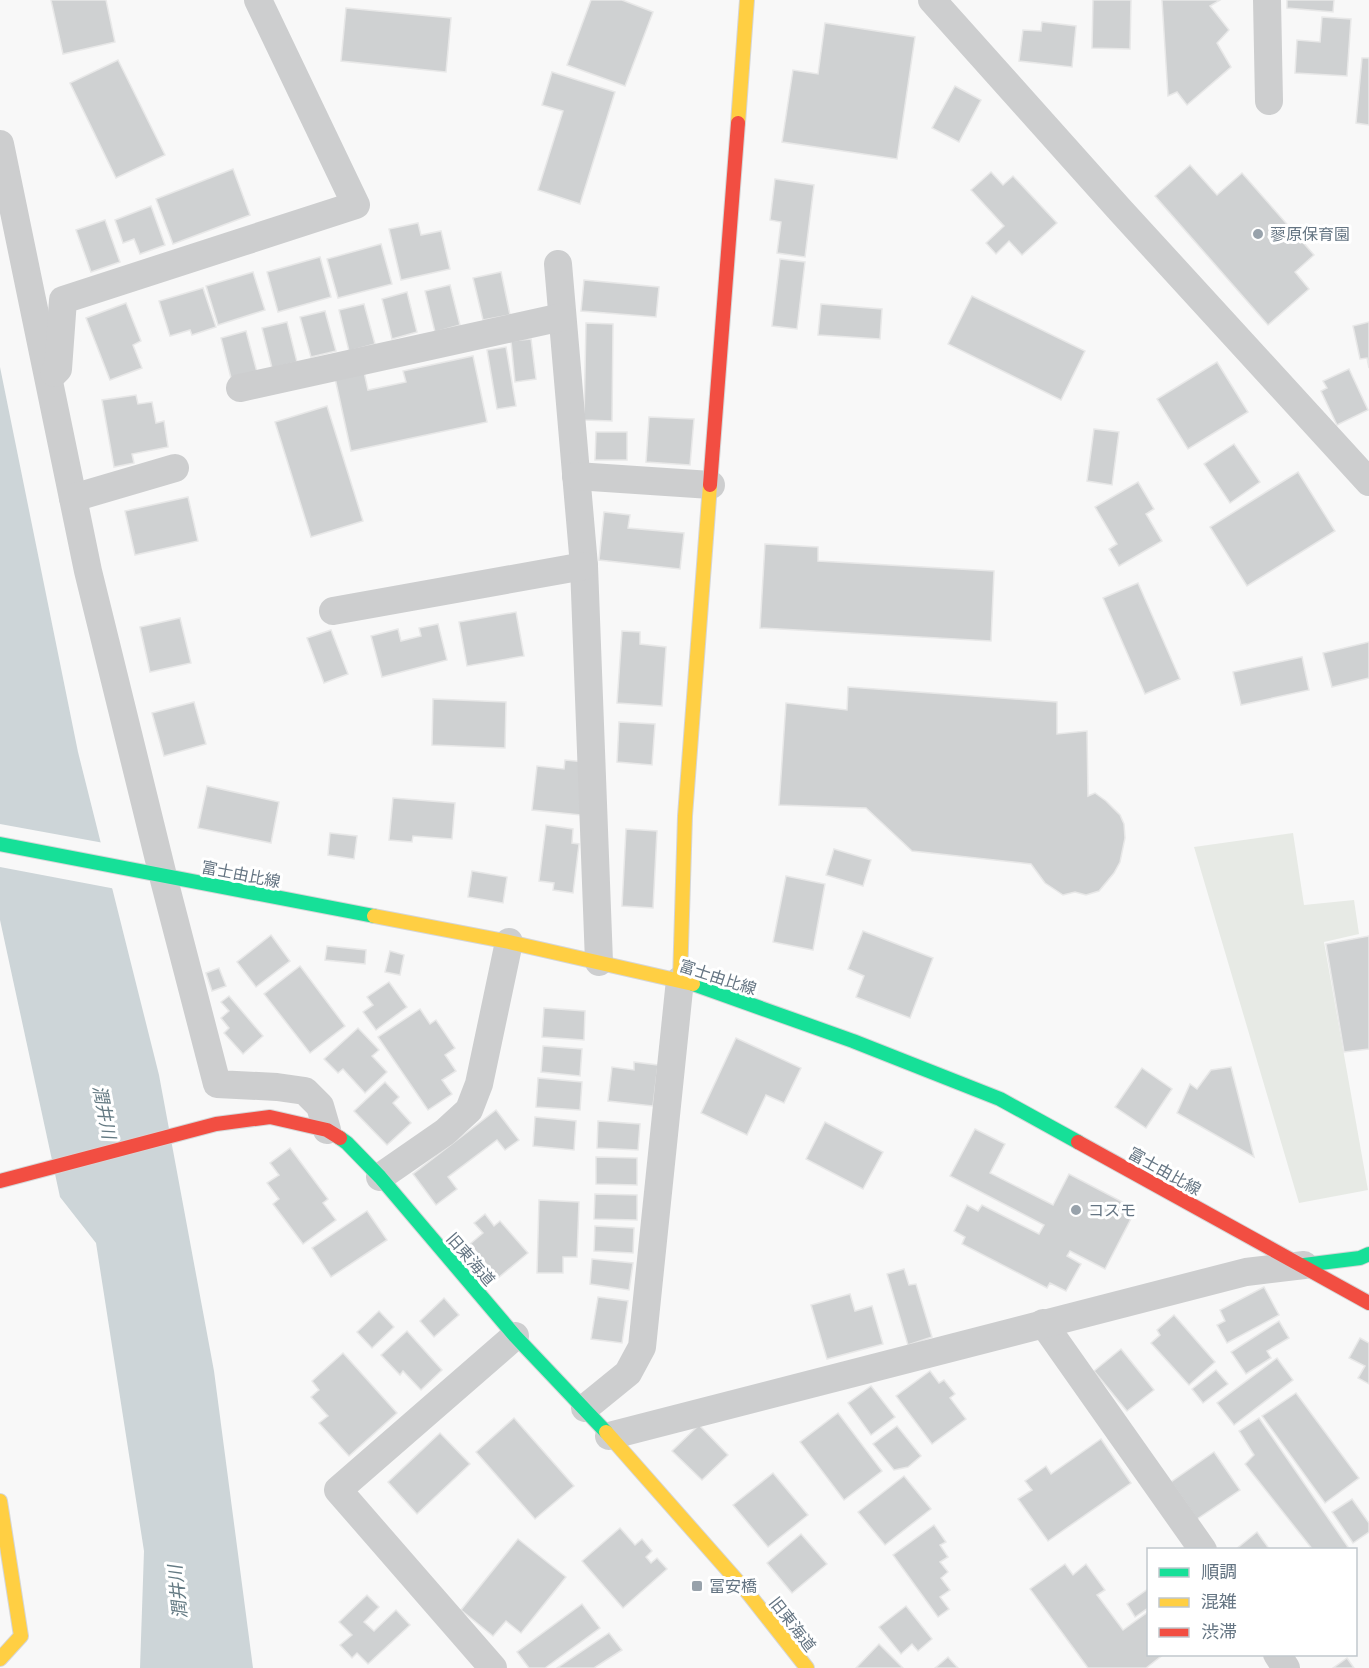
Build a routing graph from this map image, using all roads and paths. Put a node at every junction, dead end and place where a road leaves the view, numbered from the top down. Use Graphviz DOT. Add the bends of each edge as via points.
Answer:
graph roads {
  1 [pos="258,0"];
  2 [pos="747,0"];
  3 [pos="932,0"];
  4 [pos="1267,0"];
  5 [pos="1269,101"];
  6 [pos="0,144"];
  7 [pos="558,264"];
  8 [pos="561,317"];
  9 [pos="49,378"];
  10 [pos="240,388"];
  11 [pos="175,468"];
  12 [pos="576,476"];
  13 [pos="1369,482"];
  14 [pos="711,485"];
  15 [pos="73,498"];
  16 [pos="584,566"];
  17 [pos="333,611"];
  18 [pos="0,844"];
  19 [pos="154,875"];
  20 [pos="509,942"];
  21 [pos="599,962"];
  22 [pos="680,980"];
  23 [pos="327,1130"];
  24 [pos="380,1178"];
  25 [pos="0,1181"];
  26 [pos="1369,1254"];
  27 [pos="1304,1265"];
  28 [pos="1369,1303"];
  29 [pos="1043,1323"];
  30 [pos="515,1335"];
  31 [pos="585,1408"];
  32 [pos="609,1437"];
  33 [pos="0,1501"];
  34 [pos="1202,1548"];
  35 [pos="0,1659"];
  36 [pos="493,1668"];
  37 [pos="807,1668"];
  1 -- 9 [label="street" via="356,205 63,300 58,369"];
  2 -- 14 [label="street"];
  3 -- 13 [label="street"];
  4 -- 5 [label="street"];
  6 -- 9 [label="street"];
  7 -- 8 [label="street"];
  8 -- 10 [label="street"];
  8 -- 12 [label="street"];
  9 -- 15 [label="street"];
  11 -- 15 [label="street"];
  12 -- 14 [label="street"];
  12 -- 16 [label="street"];
  14 -- 22 [label="street" via="685,816"];
  15 -- 19 [label="street"];
  16 -- 17 [label="street"];
  16 -- 21 [label="street"];
  18 -- 19 [label="street, 富士由比線"];
  19 -- 20 [label="street, 富士由比線"];
  19 -- 23 [label="street" via="217,1084 305,1091 320,1106"];
  20 -- 21 [label="street, 富士由比線"];
  20 -- 24 [label="street" via="479,1084 469,1110"];
  21 -- 22 [label="street, 富士由比線"];
  22 -- 27 [label="street, 富士由比線" via="853,1041 1000,1099"];
  22 -- 31 [label="street" via="642,1347 628,1373"];
  23 -- 24 [label="street, 旧東海道" via="347,1143"];
  23 -- 25 [label="street, 旧東海道" via="270,1117 216,1124"];
  24 -- 30 [label="street, 旧東海道"];
  26 -- 27 [label="street"];
  27 -- 28 [label="street, 富士由比線"];
  27 -- 29 [label="street" via="1246,1272"];
  29 -- 32 [label="street"];
  29 -- 34 [label="street"];
  30 -- 31 [label="street, 旧東海道"];
  30 -- 36 [label="street" via="339,1490"];
  31 -- 32 [label="street, 旧東海道"];
  32 -- 37 [label="street, 旧東海道" via="748,1593"];
  33 -- 35 [label="street" via="21,1635"];
}
